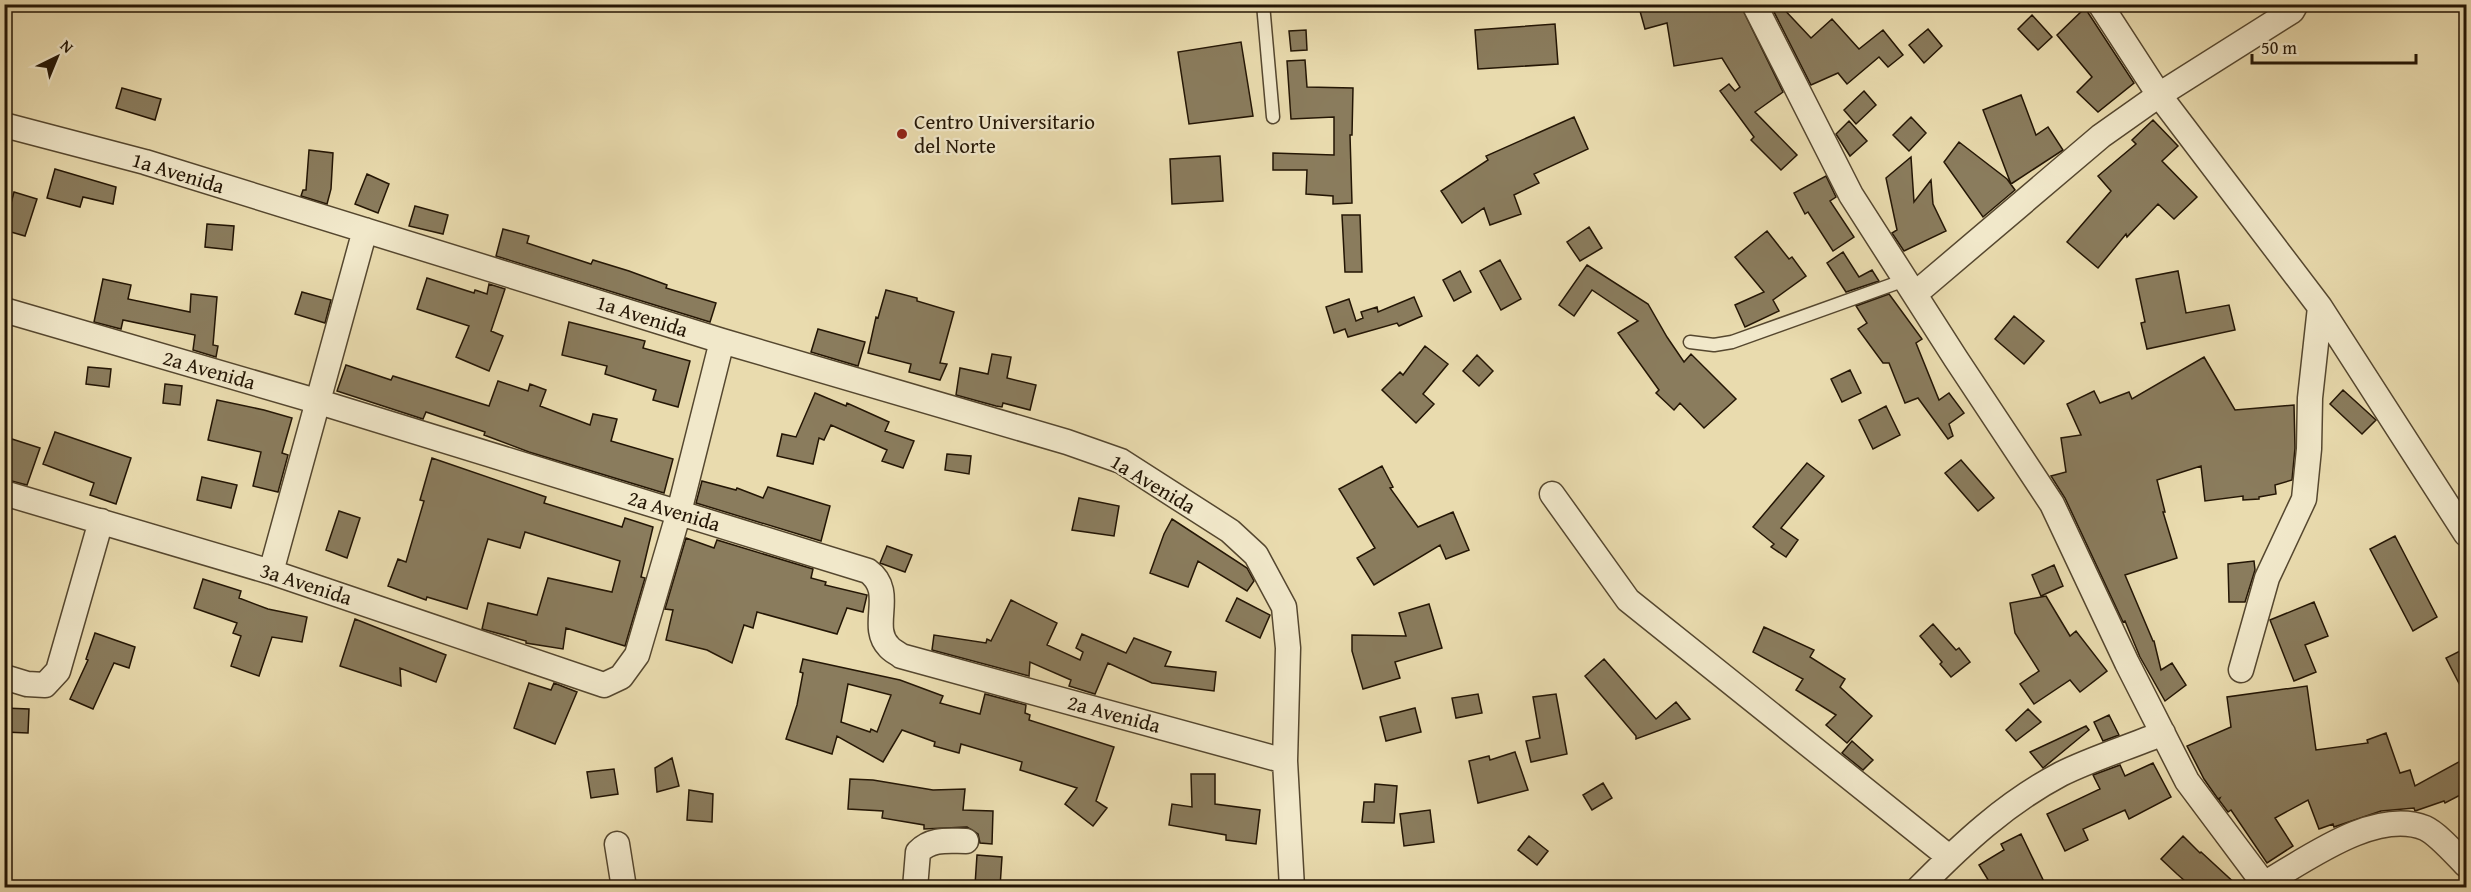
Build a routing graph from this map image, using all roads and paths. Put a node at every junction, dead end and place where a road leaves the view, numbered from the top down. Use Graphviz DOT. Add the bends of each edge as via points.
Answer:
graph roads {
  1 [pos="1263,4"];
  2 [pos="1754,4"];
  3 [pos="2100,4"];
  4 [pos="2296,4"];
  5 [pos="2159,95"];
  6 [pos="1274,117"];
  7 [pos="4,125"];
  8 [pos="365,230"];
  9 [pos="1910,287"];
  10 [pos="2320,307"];
  11 [pos="4,310"];
  12 [pos="723,341"];
  13 [pos="1690,342"];
  14 [pos="316,401"];
  15 [pos="4,493"];
  16 [pos="1552,494"];
  17 [pos="679,512"];
  18 [pos="101,521"];
  19 [pos="2466,534"];
  20 [pos="271,572"];
  21 [pos="2241,670"];
  22 [pos="4,677"];
  23 [pos="2163,733"];
  24 [pos="1285,761"];
  25 [pos="966,842"];
  26 [pos="617,844"];
  27 [pos="1949,857"];
  28 [pos="2466,865"];
  29 [pos="2266,886"];
  30 [pos="364,888"];
  31 [pos="369,888"];
  32 [pos="624,888"];
  33 [pos="915,888"];
  34 [pos="1292,888"];
  35 [pos="1919,888"];
  1 -- 6 [label="lane"];
  2 -- 9 [label="street" via="1851,195"];
  3 -- 5 [label="street"];
  4 -- 5 [label="street" via="2292,11"];
  5 -- 9 [label="street"];
  5 -- 10 [label="street"];
  7 -- 8 [label="street, 1a Avenida" via="145,162"];
  8 -- 12 [label="street, 1a Avenida"];
  8 -- 14 [label="street"];
  9 -- 13 [label="lane" via="1732,342"];
  9 -- 23 [label="street" via="2052,504"];
  10 -- 19 [label="street"];
  10 -- 21 [label="street" via="2304,499 2267,578"];
  11 -- 14 [label="street, 2a Avenida"];
  12 -- 17 [label="street"];
  12 -- 24 [label="street, 1a Avenida" via="1121,461 1230,531 1256,555 1284,607 1288,648"];
  14 -- 17 [label="street, 2a Avenida"];
  14 -- 20 [label="street"];
  15 -- 18 [label="street, 3a Avenida"];
  16 -- 27 [label="street" via="1628,600"];
  17 -- 20 [label="street, 3a Avenida" via="637,655 621,677 604,685"];
  17 -- 24 [label="street, 2a Avenida" via="868,571 877,578 882,590 882,634 889,647 901,656"];
  18 -- 20 [label="street, 3a Avenida"];
  18 -- 22 [label="street" via="58,671 45,685"];
  23 -- 27 [label="street" via="2062,774 2004,809"];
  23 -- 29 [label="street" via="2187,781"];
  24 -- 34 [label="street, 1a Avenida"];
  25 -- 33 [label="street" via="935,841 925,845 918,852"];
  26 -- 32 [label="street"];
  27 -- 35 [label="street"];
  28 -- 29 [label="street" via="2426,829 2393,823 2351,835"];
  30 -- 31 [label="path" via="368,884"];
}
